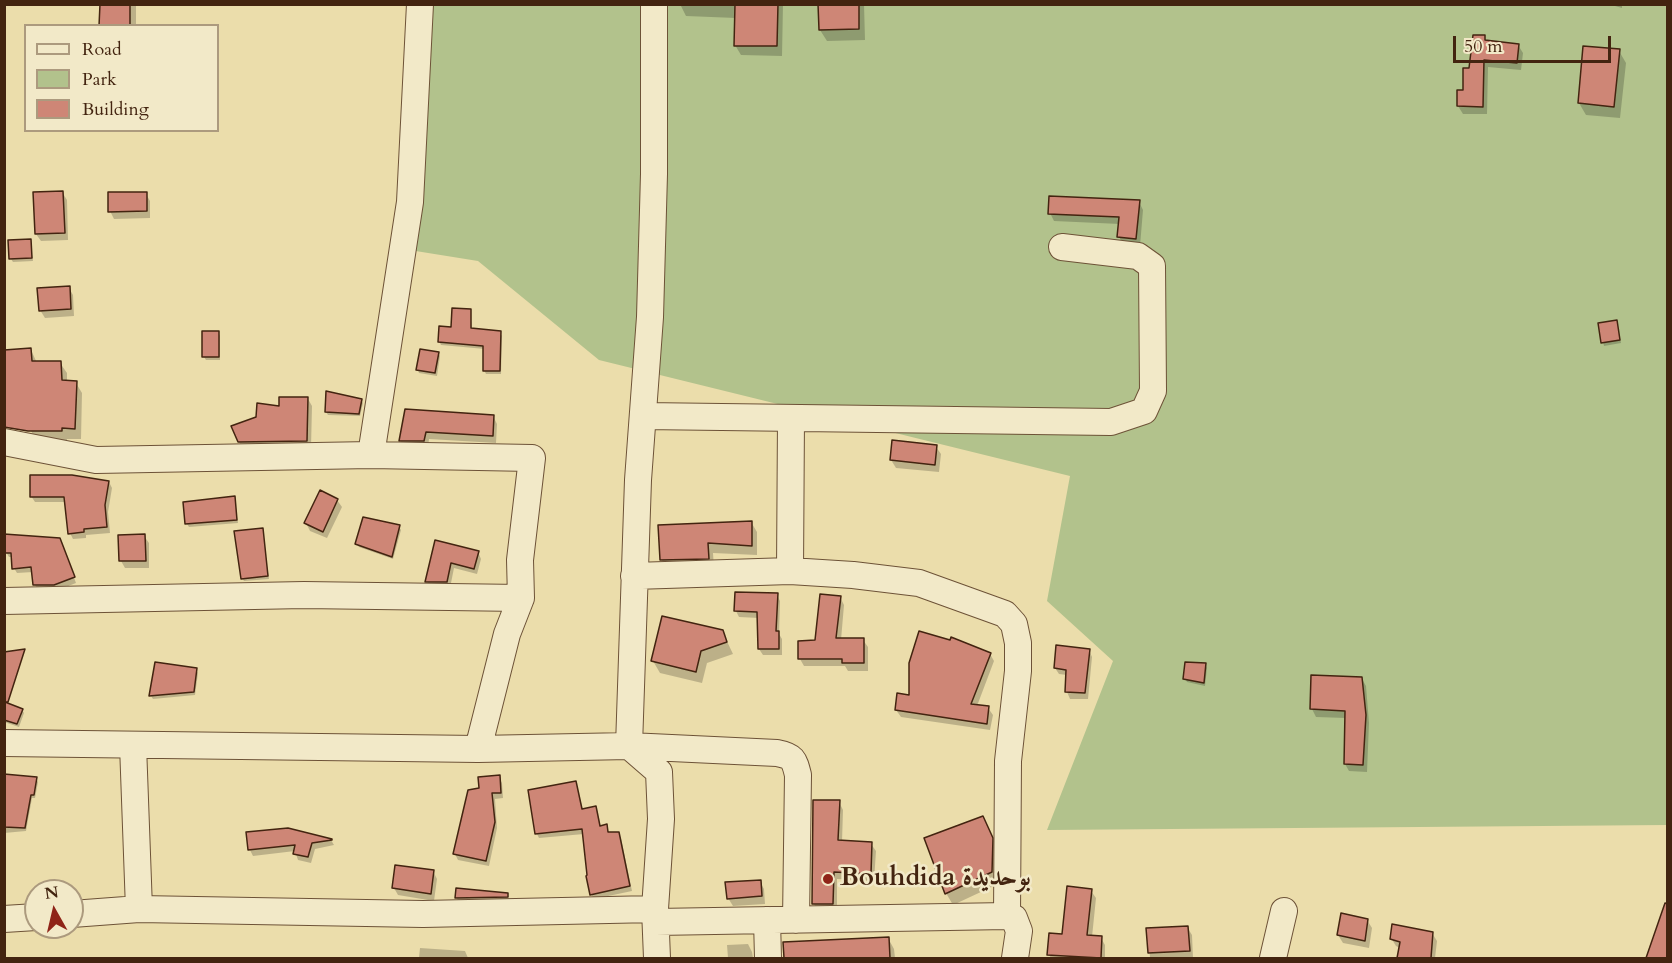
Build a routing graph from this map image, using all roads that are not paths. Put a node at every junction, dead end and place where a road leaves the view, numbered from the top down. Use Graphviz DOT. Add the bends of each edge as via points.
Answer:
graph roads {
  1 [pos="420,4"];
  2 [pos="654,4"];
  3 [pos="1062,247"];
  4 [pos="644,416"];
  5 [pos="791,418"];
  6 [pos="4,442"];
  7 [pos="371,456"];
  8 [pos="790,571"];
  9 [pos="634,576"];
  10 [pos="522,598"];
  11 [pos="4,601"];
  12 [pos="4,743"];
  13 [pos="133,745"];
  14 [pos="629,746"];
  15 [pos="478,749"];
  16 [pos="139,909"];
  17 [pos="1284,910"];
  18 [pos="84,913"];
  19 [pos="656,916"];
  20 [pos="1007,916"];
  21 [pos="24,918"];
  22 [pos="4,919"];
  23 [pos="767,920"];
  24 [pos="796,920"];
  25 [pos="657,958"];
  26 [pos="768,958"];
  27 [pos="1015,958"];
  28 [pos="1273,958"];
  1 -- 7 [label="street" via="410,202"];
  2 -- 4 [label="street" via="654,174"];
  3 -- 5 [label="street" via="1138,256 1152,266 1153,391 1144,411 1111,422"];
  4 -- 5 [label="street"];
  4 -- 9 [label="street"];
  5 -- 8 [label="street"];
  6 -- 7 [label="street" via="96,460"];
  7 -- 10 [label="street" via="532,458 520,560"];
  8 -- 9 [label="street"];
  8 -- 20 [label="street" via="919,583 1005,614 1014,624 1018,643 1008,761"];
  9 -- 14 [label="street"];
  10 -- 11 [label="street" via="304,596"];
  10 -- 15 [label="street" via="507,634"];
  12 -- 13 [label="street"];
  13 -- 15 [label="street"];
  13 -- 16 [label="street"];
  14 -- 15 [label="street"];
  14 -- 19 [label="street" via="659,772"];
  14 -- 24 [label="street" via="777,753 794,760 798,775"];
  16 -- 18 [label="street"];
  16 -- 19 [label="street"];
  17 -- 28 [label="street"];
  19 -- 23 [label="street"];
  19 -- 25 [label="street"];
  20 -- 24 [label="street"];
  20 -- 27 [label="street" via="1014,918 1018,931"];
  21 -- 22 [label="street"];
  23 -- 24 [label="street"];
  23 -- 26 [label="street"];
}
